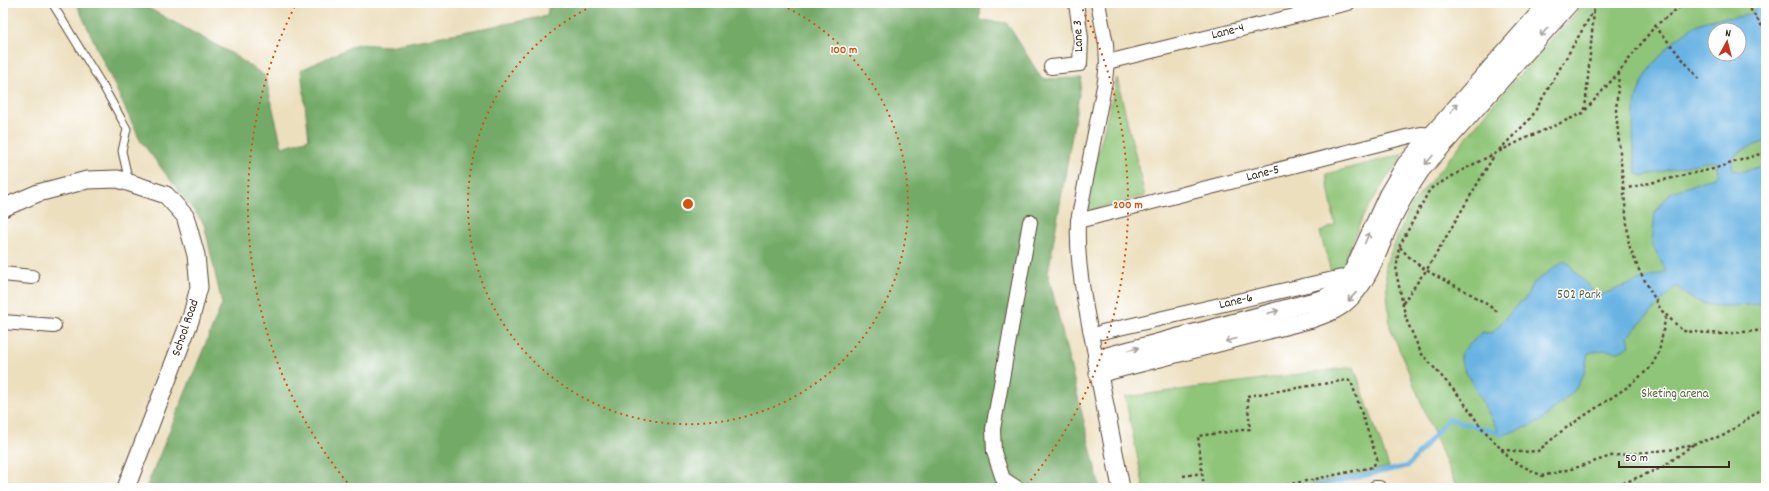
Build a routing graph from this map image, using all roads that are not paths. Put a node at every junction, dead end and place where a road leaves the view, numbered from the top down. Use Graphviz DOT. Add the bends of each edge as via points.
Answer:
graph roads {
  1 [pos="52,3"];
  2 [pos="1076,3"];
  3 [pos="1098,3"];
  4 [pos="1348,3"];
  5 [pos="1548,3"];
  6 [pos="1570,3"];
  7 [pos="1107,62"];
  8 [pos="1051,67"];
  9 [pos="1432,134"];
  10 [pos="1450,136"];
  11 [pos="130,182"];
  12 [pos="3,208"];
  13 [pos="1078,221"];
  14 [pos="1030,222"];
  15 [pos="1369,272"];
  16 [pos="3,274"];
  17 [pos="1351,275"];
  18 [pos="32,277"];
  19 [pos="3,322"];
  20 [pos="54,326"];
  21 [pos="1102,332"];
  22 [pos="1097,366"];
  23 [pos="1116,485"];
  24 [pos="126,488"];
  25 [pos="1017,488"];
  26 [pos="1375,488"];
  27 [pos="1379,488"];
  1 -- 11 [label="lane" via="127,129 122,151"];
  2 -- 8 [label="street, Lane 3" via="1081,38 1080,64"];
  3 -- 7 [label="street"];
  4 -- 7 [label="street, Lane-4"];
  9 -- 5 [label="street, one-way"];
  6 -- 10 [label="street, one-way"];
  7 -- 13 [label="street"];
  9 -- 10 [label="street, Lane-5"];
  9 -- 13 [label="street, Lane-5" via="1398,139"];
  17 -- 9 [label="street, one-way" via="1388,194 1405,165"];
  10 -- 15 [label="street, one-way" via="1421,170 1404,196"];
  11 -- 12 [label="street, School Road" via="118,179 87,180 38,193"];
  11 -- 24 [label="street, School Road" via="166,195 185,216 196,255 199,287 191,318"];
  13 -- 22 [label="street" via="1079,267"];
  14 -- 25 [label="street" via="993,429 994,452 1003,479"];
  15 -- 17 [label="street, Lane-6"];
  15 -- 22 [label="street, one-way" via="1356,293 1344,304 1312,319"];
  16 -- 18 [label="street"];
  17 -- 21 [label="street, Lane-6"];
  22 -- 17 [label="street, one-way" via="1322,299 1338,291"];
  19 -- 20 [label="street"];
  22 -- 23 [label="street"];
  26 -- 27 [label="street"];
}
